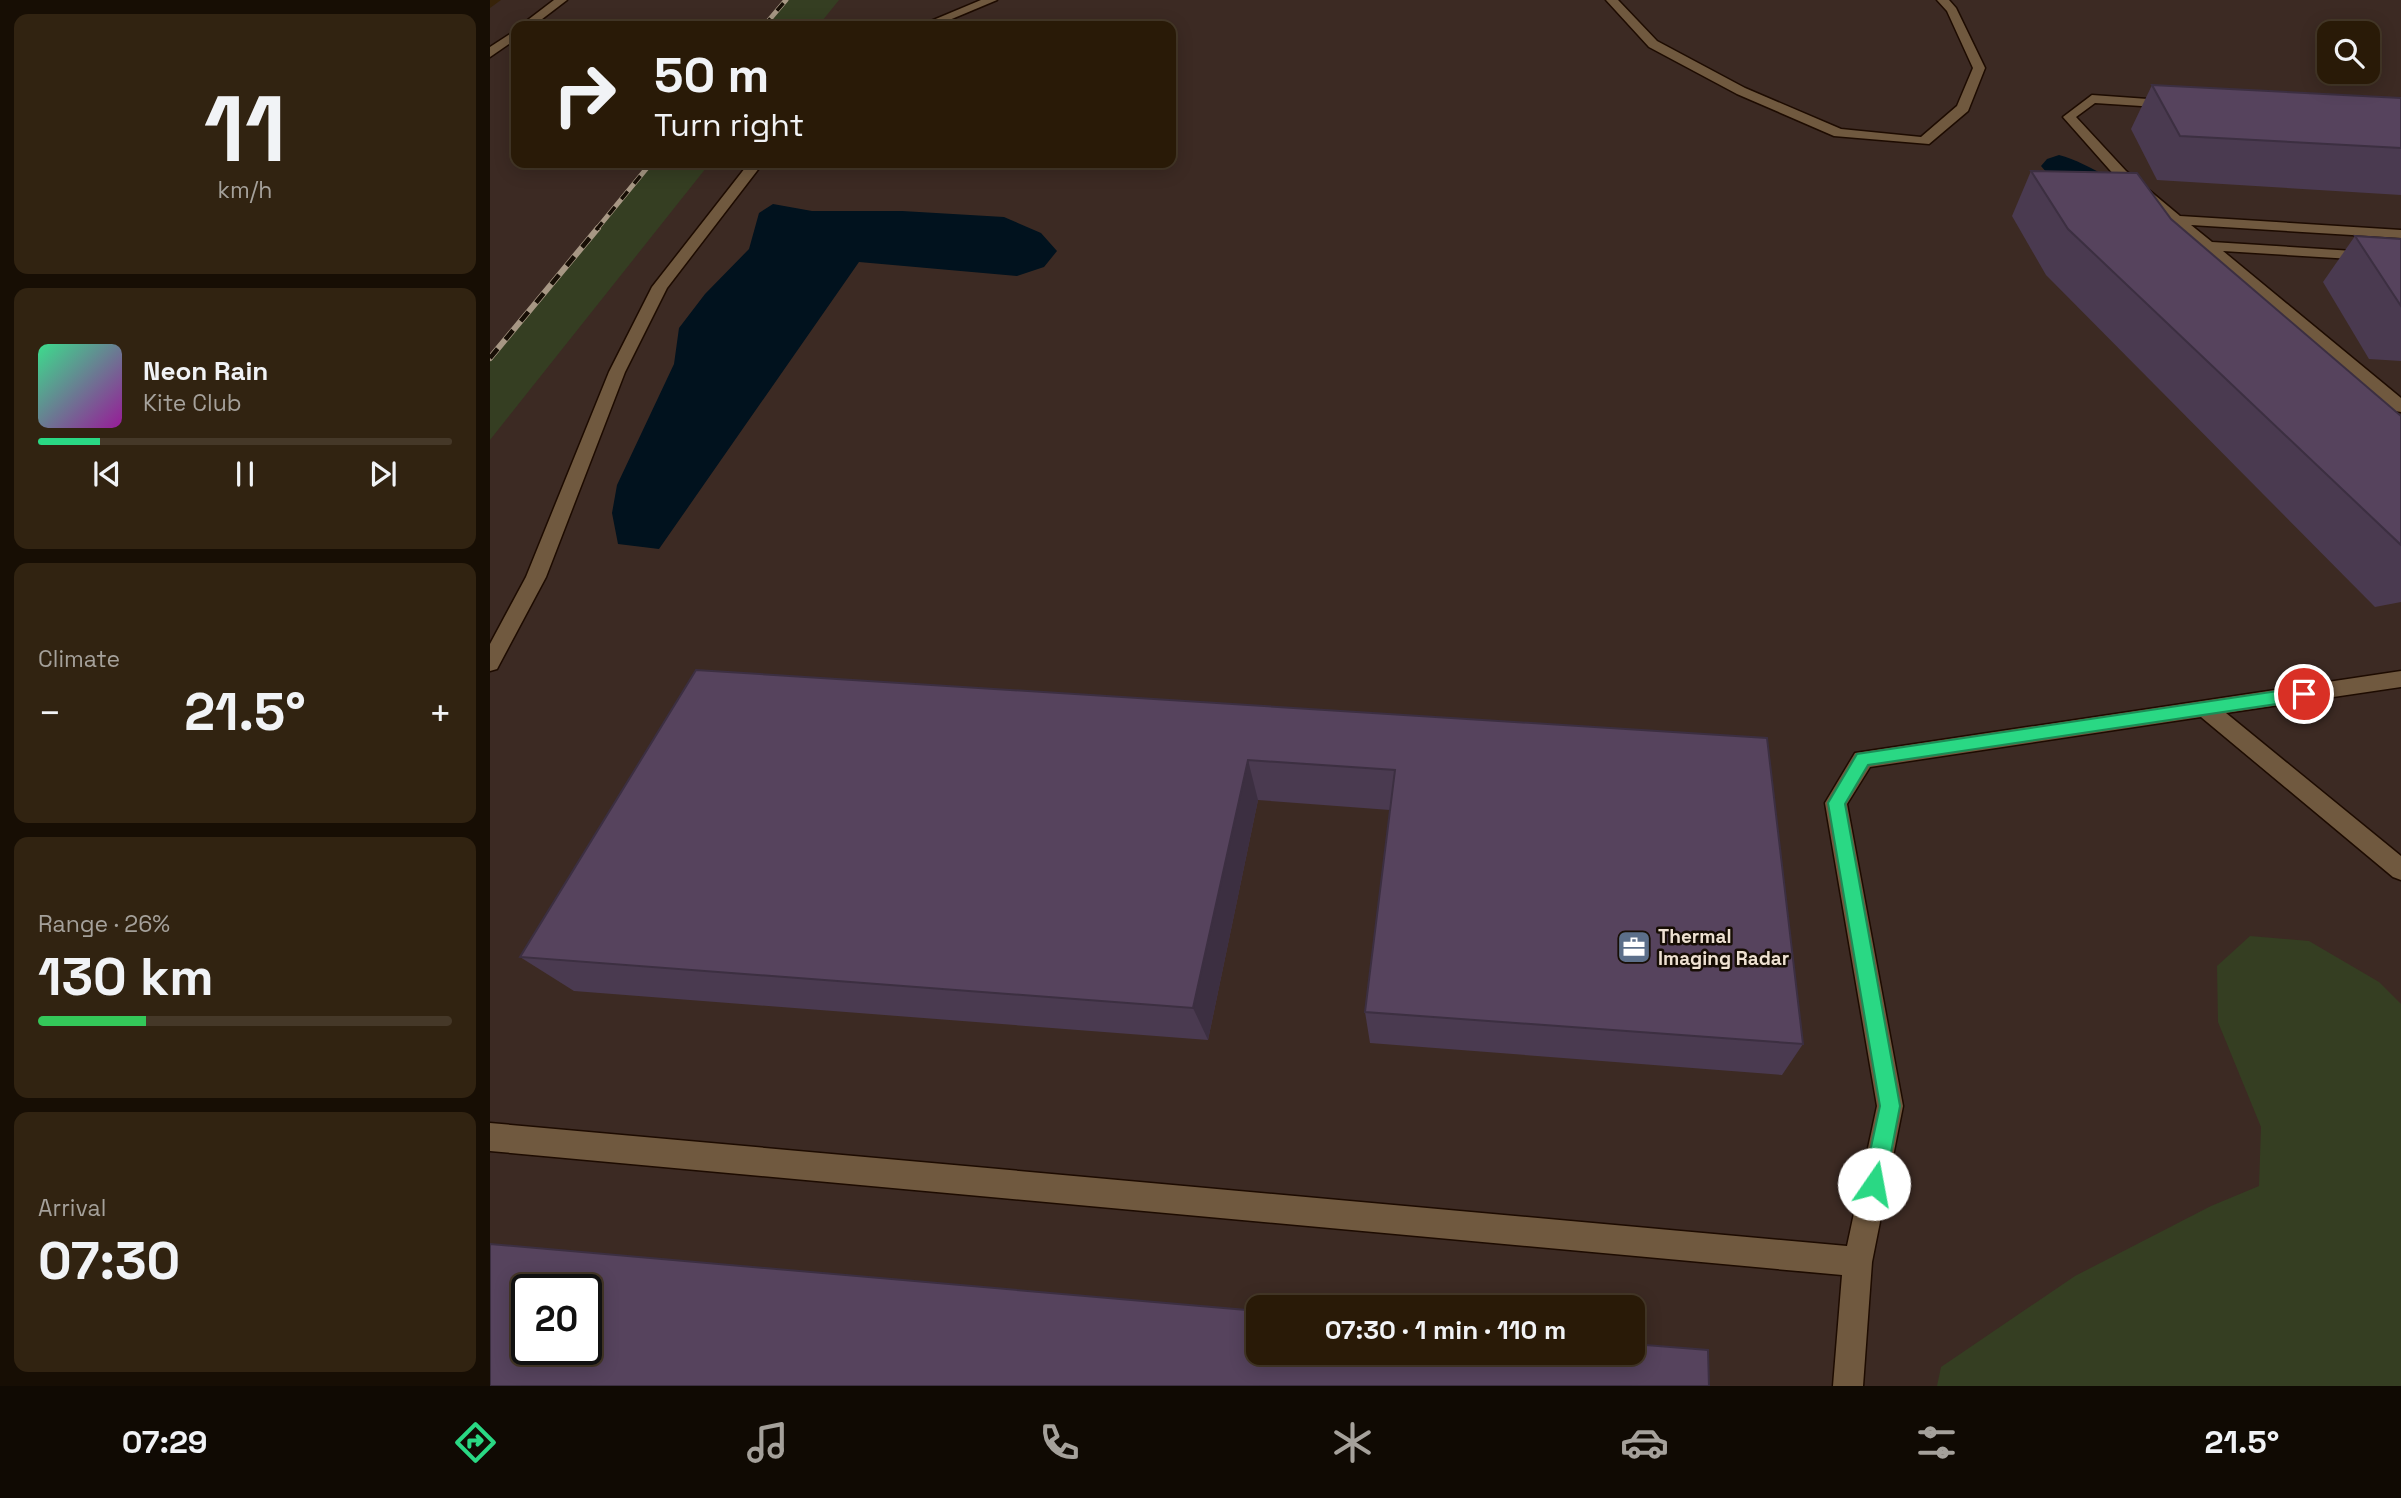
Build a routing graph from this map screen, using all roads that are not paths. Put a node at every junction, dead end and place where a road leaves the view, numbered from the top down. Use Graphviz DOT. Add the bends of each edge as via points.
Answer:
graph roads {
  1 [pos="561,0"];
  2 [pos="991,0"];
  3 [pos="1612,0"];
  4 [pos="1943,0"];
  5 [pos="533,21"];
  6 [pos="938,21"];
  7 [pos="511,38"];
  8 [pos="490,53"];
  9 [pos="2186,105"];
  10 [pos="752,168"];
  11 [pos="2177,220"];
  12 [pos="2401,234"];
  13 [pos="2207,246"];
  14 [pos="2401,258"];
  15 [pos="2400,406"];
  16 [pos="490,663"];
  17 [pos="2401,679"];
  18 [pos="2206,709"];
  19 [pos="2401,870"];
  20 [pos="490,1138"];
  21 [pos="1858,1262"];
  22 [pos="1848,1386"];
  1 -- 5 [label="street"];
  2 -- 6 [label="street"];
  3 -- 4 [label="street" via="1653,44 1741,91 1839,133 1924,141 1963,108 1979,68"];
  7 -- 8 [label="street"];
  9 -- 11 [label="street" via="2092,99 2069,117 2121,174"];
  10 -- 16 [label="street" via="660,287 617,372 537,577"];
  11 -- 12 [label="street"];
  11 -- 13 [label="street"];
  13 -- 14 [label="street"];
  13 -- 15 [label="street"];
  17 -- 18 [label="street"];
  18 -- 19 [label="street"];
  18 -- 21 [label="street" via="1863,759 1836,803 1890,1106"];
  20 -- 21 [label="street"];
  21 -- 22 [label="street"];
}
